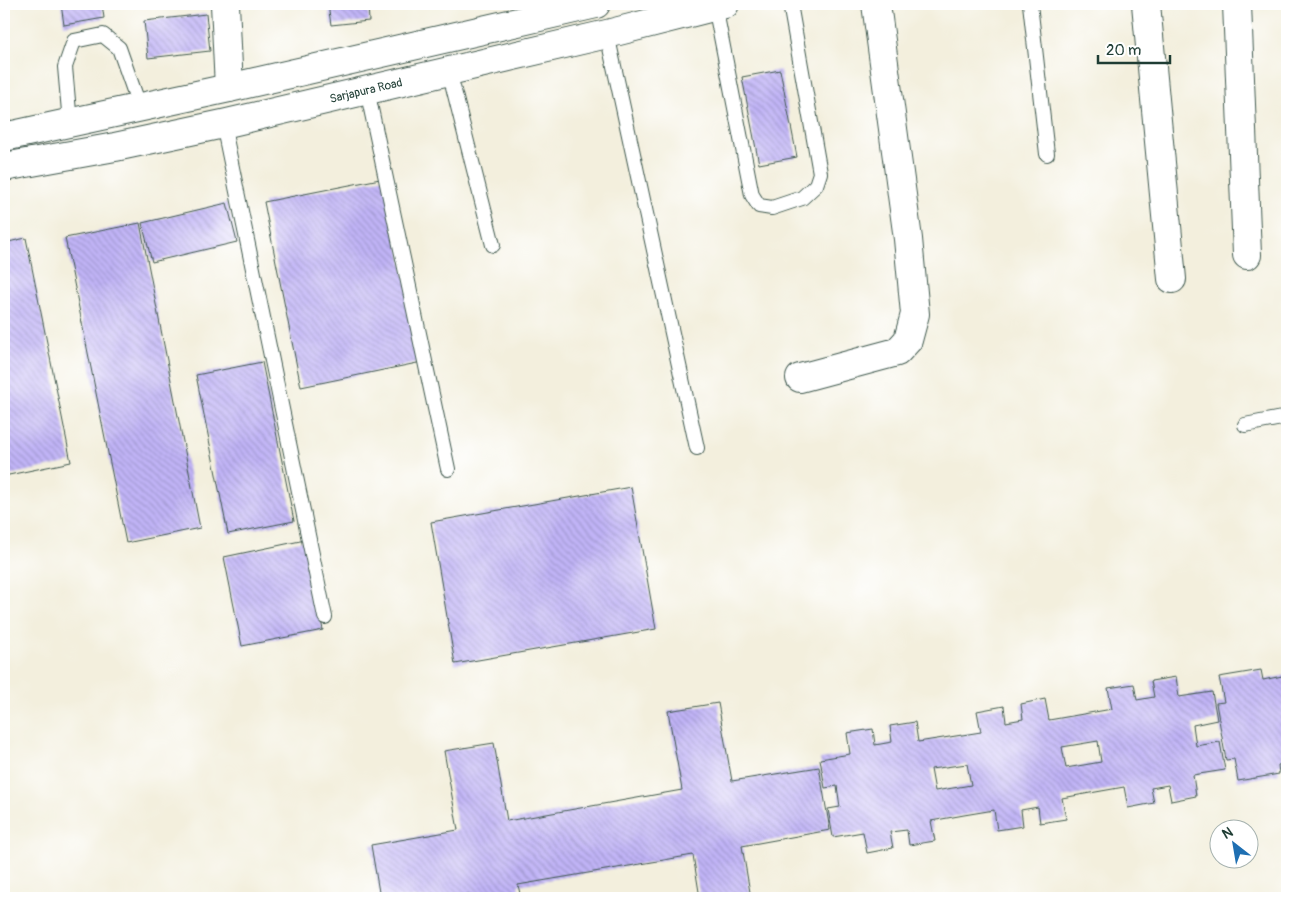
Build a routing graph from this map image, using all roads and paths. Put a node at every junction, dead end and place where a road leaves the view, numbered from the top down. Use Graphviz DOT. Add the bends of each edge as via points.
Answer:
graph roads {
  1 [pos="225,4"];
  2 [pos="596,4"];
  3 [pos="790,4"];
  4 [pos="876,4"];
  5 [pos="1030,4"];
  6 [pos="1146,4"];
  7 [pos="1237,4"];
  8 [pos="720,5"];
  9 [pos="607,34"];
  10 [pos="449,71"];
  11 [pos="229,88"];
  12 [pos="367,90"];
  13 [pos="140,108"];
  14 [pos="111,114"];
  15 [pos="70,123"];
  16 [pos="223,124"];
  17 [pos="4,137"];
  18 [pos="115,147"];
  19 [pos="1047,154"];
  20 [pos="4,167"];
  21 [pos="493,246"];
  22 [pos="1247,255"];
  23 [pos="1172,279"];
  24 [pos="800,378"];
  25 [pos="1287,417"];
  26 [pos="1245,425"];
  27 [pos="697,448"];
  28 [pos="448,469"];
  29 [pos="325,617"];
  1 -- 11 [label="main road"];
  2 -- 11 [label="main road"];
  3 -- 8 [label="lane" via="820,173 816,185 802,198 772,208 759,206 752,195"];
  4 -- 24 [label="main road" via="915,314 908,340 897,352"];
  5 -- 19 [label="lane"];
  6 -- 23 [label="main road"];
  7 -- 22 [label="main road"];
  8 -- 9 [label="main road, Sarjapura Road"];
  9 -- 10 [label="main road, Sarjapura Road"];
  9 -- 27 [label="lane"];
  10 -- 12 [label="main road, Sarjapura Road"];
  10 -- 21 [label="lane"];
  11 -- 13 [label="main road"];
  12 -- 16 [label="main road, Sarjapura Road"];
  12 -- 28 [label="lane"];
  13 -- 14 [label="main road"];
  13 -- 15 [label="lane" via="119,48 103,34 74,41 65,68"];
  14 -- 15 [label="main road"];
  14 -- 18 [label="main road"];
  15 -- 17 [label="main road"];
  16 -- 18 [label="main road, Sarjapura Road"];
  16 -- 29 [label="lane"];
  18 -- 20 [label="main road, Sarjapura Road"];
  25 -- 26 [label="lane"];
}
